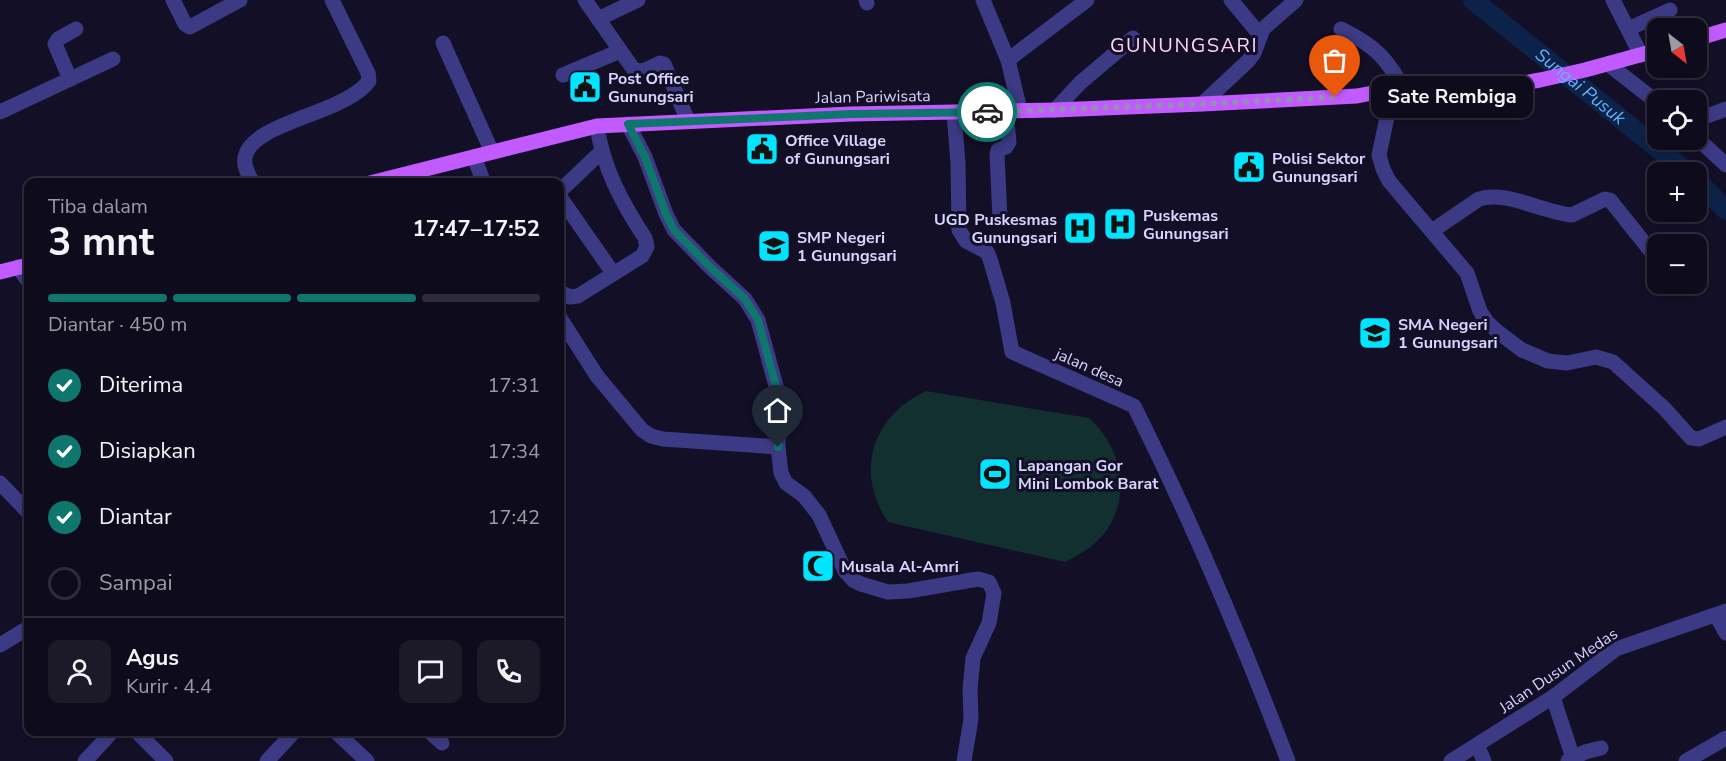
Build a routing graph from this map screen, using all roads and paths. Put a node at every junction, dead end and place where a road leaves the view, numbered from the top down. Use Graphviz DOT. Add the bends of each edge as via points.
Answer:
graph roads {
  1 [pos="173,0"];
  2 [pos="240,0"];
  3 [pos="585,0"];
  4 [pos="638,0"];
  5 [pos="1086,0"];
  6 [pos="1231,0"];
  7 [pos="1296,0"];
  8 [pos="1613,0"];
  9 [pos="339,2"];
  10 [pos="991,3"];
  11 [pos="1670,10"];
  12 [pos="598,19"];
  13 [pos="76,29"];
  14 [pos="1341,29"];
  15 [pos="1628,29"];
  16 [pos="1726,30"];
  17 [pos="1260,35"];
  18 [pos="1707,36"];
  19 [pos="1133,38"];
  20 [pos="443,43"];
  21 [pos="620,51"];
  22 [pos="1647,53"];
  23 [pos="1641,55"];
  24 [pos="112,59"];
  25 [pos="1008,60"];
  26 [pos="1596,67"];
  27 [pos="563,75"];
  28 [pos="70,79"];
  29 [pos="1399,91"];
  30 [pos="1647,97"];
  31 [pos="1202,104"];
  32 [pos="1726,109"];
  33 [pos="1054,110"];
  34 [pos="1013,111"];
  35 [pos="0,112"];
  36 [pos="954,113"];
  37 [pos="1707,116"];
  38 [pos="688,121"];
  39 [pos="628,124"];
  40 [pos="597,126"];
  41 [pos="1707,147"];
  42 [pos="492,152"];
  43 [pos="601,152"];
  44 [pos="474,157"];
  45 [pos="1725,163"];
  46 [pos="250,178"];
  47 [pos="390,178"];
  48 [pos="482,178"];
  49 [pos="564,187"];
  50 [pos="564,203"];
  51 [pos="1000,219"];
  52 [pos="1432,231"];
  53 [pos="1647,246"];
  54 [pos="23,266"];
  55 [pos="0,272"];
  56 [pos="613,273"];
  57 [pos="564,294"];
  58 [pos="564,324"];
  59 [pos="1726,427"];
  60 [pos="778,447"];
  61 [pos="0,483"];
  62 [pos="24,508"];
  63 [pos="1721,613"];
  64 [pos="24,630"];
  65 [pos="1726,633"];
  66 [pos="0,645"];
  67 [pos="1553,697"];
  68 [pos="108,736"];
  69 [pos="141,736"];
  70 [pos="290,736"];
  71 [pos="340,736"];
  72 [pos="434,736"];
  73 [pos="1726,738"];
  74 [pos="442,743"];
  75 [pos="1477,745"];
  76 [pos="1601,748"];
  77 [pos="1570,759"];
  78 [pos="85,761"];
  79 [pos="166,761"];
  80 [pos="267,761"];
  81 [pos="367,761"];
  82 [pos="964,761"];
  83 [pos="1288,761"];
  84 [pos="1451,761"];
  85 [pos="1484,761"];
  86 [pos="1686,761"];
  1 -- 2 [label="street" via="190,27"];
  3 -- 12 [label="street"];
  4 -- 12 [label="street"];
  5 -- 25 [label="street"];
  6 -- 17 [label="street"];
  7 -- 17 [label="street"];
  8 -- 15 [label="street"];
  9 -- 46 [label="street" via="369,81 343,101 283,125 254,143 245,162"];
  10 -- 25 [label="street"];
  11 -- 15 [label="street"];
  12 -- 21 [label="street"];
  13 -- 28 [label="street" via="55,44"];
  14 -- 29 [label="street" via="1380,52 1393,69"];
  15 -- 23 [label="street"];
  16 -- 18 [label="main road"];
  17 -- 31 [label="street" via="1252,57"];
  19 -- 33 [label="street" via="1080,82"];
  20 -- 42 [label="street"];
  21 -- 27 [label="street"];
  21 -- 38 [label="street" via="637,71 664,64"];
  22 -- 23 [label="main road, Jalan Pariwisata"];
  23 -- 26 [label="main road, Jalan Pariwisata"];
  24 -- 28 [label="street"];
  25 -- 34 [label="street"];
  26 -- 29 [label="main road, Jalan Pariwisata" via="1461,92"];
  26 -- 30 [label="street"];
  28 -- 35 [label="street"];
  29 -- 31 [label="main road, Jalan Pariwisata"];
  29 -- 52 [label="street" via="1380,160 1389,181"];
  31 -- 33 [label="main road, Jalan Pariwisata"];
  32 -- 37 [label="street"];
  33 -- 34 [label="main road, Jalan Pariwisata"];
  34 -- 36 [label="main road, Jalan Pariwisata"];
  34 -- 51 [label="street" via="1009,144 997,154"];
  36 -- 38 [label="main road, Jalan Pariwisata"];
  36 -- 83 [label="street, jalan desa" via="960,230 968,243 987,252 990,259 1012,352 1134,406 1208,562"];
  38 -- 39 [label="main road, Jalan Pariwisata"];
  39 -- 40 [label="main road, Jalan Pariwisata"];
  39 -- 60 [label="street" via="674,230 745,299 758,320 779,397"];
  40 -- 42 [label="main road, Jalan Pariwisata"];
  40 -- 43 [label="street"];
  41 -- 45 [label="street"];
  42 -- 44 [label="main road, Jalan Pariwisata"];
  43 -- 49 [label="street"];
  43 -- 56 [label="street" via="614,185 647,243 643,255"];
  44 -- 47 [label="main road, Jalan Pariwisata"];
  44 -- 48 [label="street"];
  50 -- 56 [label="street"];
  52 -- 53 [label="street" via="1486,197 1572,215 1605,199 1610,200"];
  52 -- 59 [label="street" via="1467,273 1484,318 1522,350 1554,363 1596,357 1613,362 1693,439"];
  54 -- 55 [label="main road"];
  56 -- 57 [label="street" via="575,297"];
  58 -- 60 [label="street" via="597,376 651,436"];
  60 -- 82 [label="street" via="784,480 819,515 841,565 853,580 888,592 978,579 992,586 989,623 973,658 971,719"];
  61 -- 62 [label="street"];
  63 -- 65 [label="street"];
  63 -- 67 [label="street, Jalan Dusun Medas" via="1625,645"];
  64 -- 66 [label="street"];
  67 -- 75 [label="street, Jalan Dusun Medas"];
  67 -- 77 [label="street"];
  68 -- 78 [label="street"];
  69 -- 79 [label="street"];
  70 -- 80 [label="street"];
  71 -- 81 [label="street"];
  72 -- 74 [label="street"];
  73 -- 86 [label="street"];
  75 -- 84 [label="street, Jalan Dusun Medas"];
  75 -- 85 [label="street"];
  76 -- 77 [label="street"];
}
